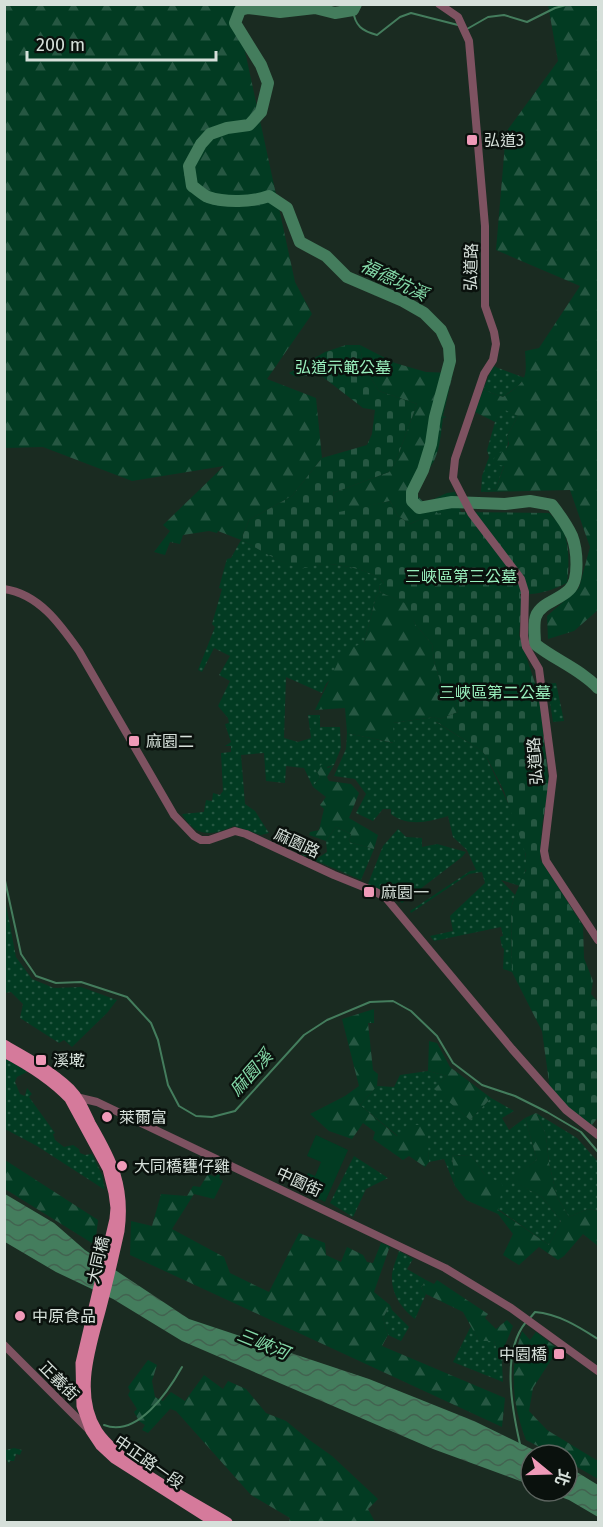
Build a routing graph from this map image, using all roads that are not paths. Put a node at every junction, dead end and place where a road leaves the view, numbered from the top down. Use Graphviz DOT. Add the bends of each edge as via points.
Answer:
graph roads {
  1 [pos="439,4"];
  2 [pos="4,589"];
  3 [pos="598,940"];
  4 [pos="4,1044"];
  5 [pos="4,1053"];
  6 [pos="73,1097"];
  7 [pos="598,1135"];
  8 [pos="97,1308"];
  9 [pos="4,1345"];
  10 [pos="598,1371"];
  11 [pos="94,1431"];
  12 [pos="213,1522"];
  13 [pos="228,1522"];
  1 -- 3 [label="street, 弘道路" via="458,18 469,41 486,226 485,306 496,344 455,459 453,478 471,513 521,579 526,598 524,636 539,669 553,776 546,861"];
  2 -- 7 [label="street, 麻園路" via="23,593 36,602 63,630 174,815 194,836 209,840 235,831 246,834 386,898 566,1110"];
  4 -- 6 [label="main road" via="45,1068"];
  5 -- 6 [label="main road"];
  6 -- 8 [label="main road, 大同橋" via="116,1170 120,1186 118,1217"];
  6 -- 10 [label="street, 中園街" via="97,1102 445,1268 511,1308"];
  8 -- 11 [label="main road, 中正路一段" via="86,1381"];
  9 -- 11 [label="street, 正義街"];
  11 -- 12 [label="main road, 中正路一段" via="100,1446 114,1459"];
  11 -- 13 [label="main road, 中正路一段" via="133,1464"];
}
